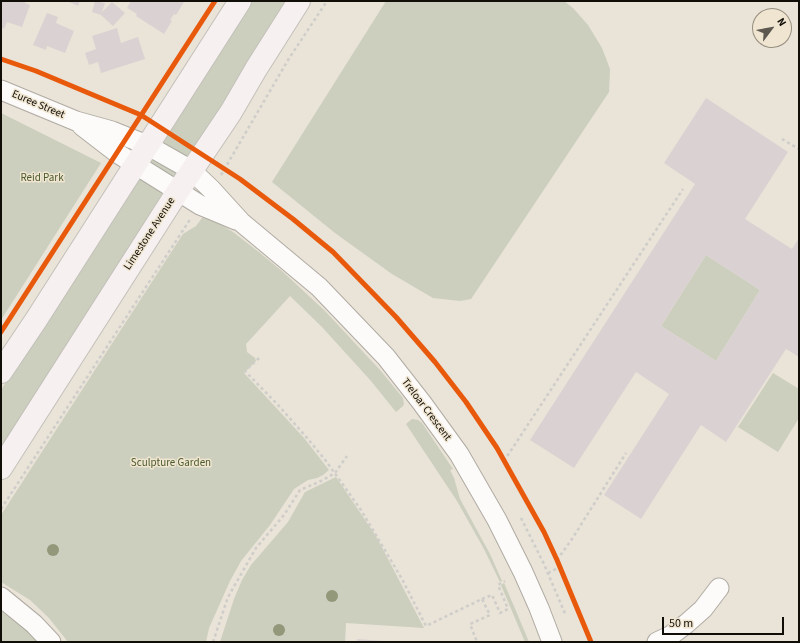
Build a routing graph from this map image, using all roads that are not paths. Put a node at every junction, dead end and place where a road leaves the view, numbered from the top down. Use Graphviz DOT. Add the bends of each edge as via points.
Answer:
graph roads {
  1 [pos="240,1"];
  2 [pos="299,1"];
  3 [pos="1,90"];
  4 [pos="76,121"];
  5 [pos="147,145"];
  6 [pos="197,162"];
  7 [pos="135,164"];
  8 [pos="178,191"];
  9 [pos="241,222"];
  10 [pos="1,372"];
  11 [pos="1,468"];
  12 [pos="719,588"];
  13 [pos="1,597"];
  14 [pos="51,642"];
  15 [pos="552,642"];
  16 [pos="657,642"];
  1 -- 5 [label="main road"];
  2 -- 6 [label="main road, Limestone Avenue"];
  3 -- 4 [label="street, Euree Street"];
  4 -- 5 [label="street, Euree Street" via="112,131"];
  4 -- 7 [label="street, Euree Street"];
  5 -- 6 [label="street, Euree Street"];
  5 -- 7 [label="main road"];
  6 -- 8 [label="main road, Limestone Avenue"];
  6 -- 9 [label="street, Treloar Crescent" via="211,189"];
  7 -- 8 [label="street, Euree Street"];
  7 -- 10 [label="main road"];
  8 -- 9 [label="street, Treloar Crescent" via="200,205"];
  8 -- 11 [label="main road, Limestone Avenue"];
  9 -- 15 [label="street, Treloar Crescent" via="319,286 386,357 422,403 459,454 497,520 529,586"];
  12 -- 16 [label="street" via="703,609 686,624"];
  13 -- 14 [label="street" via="34,624"];
}
